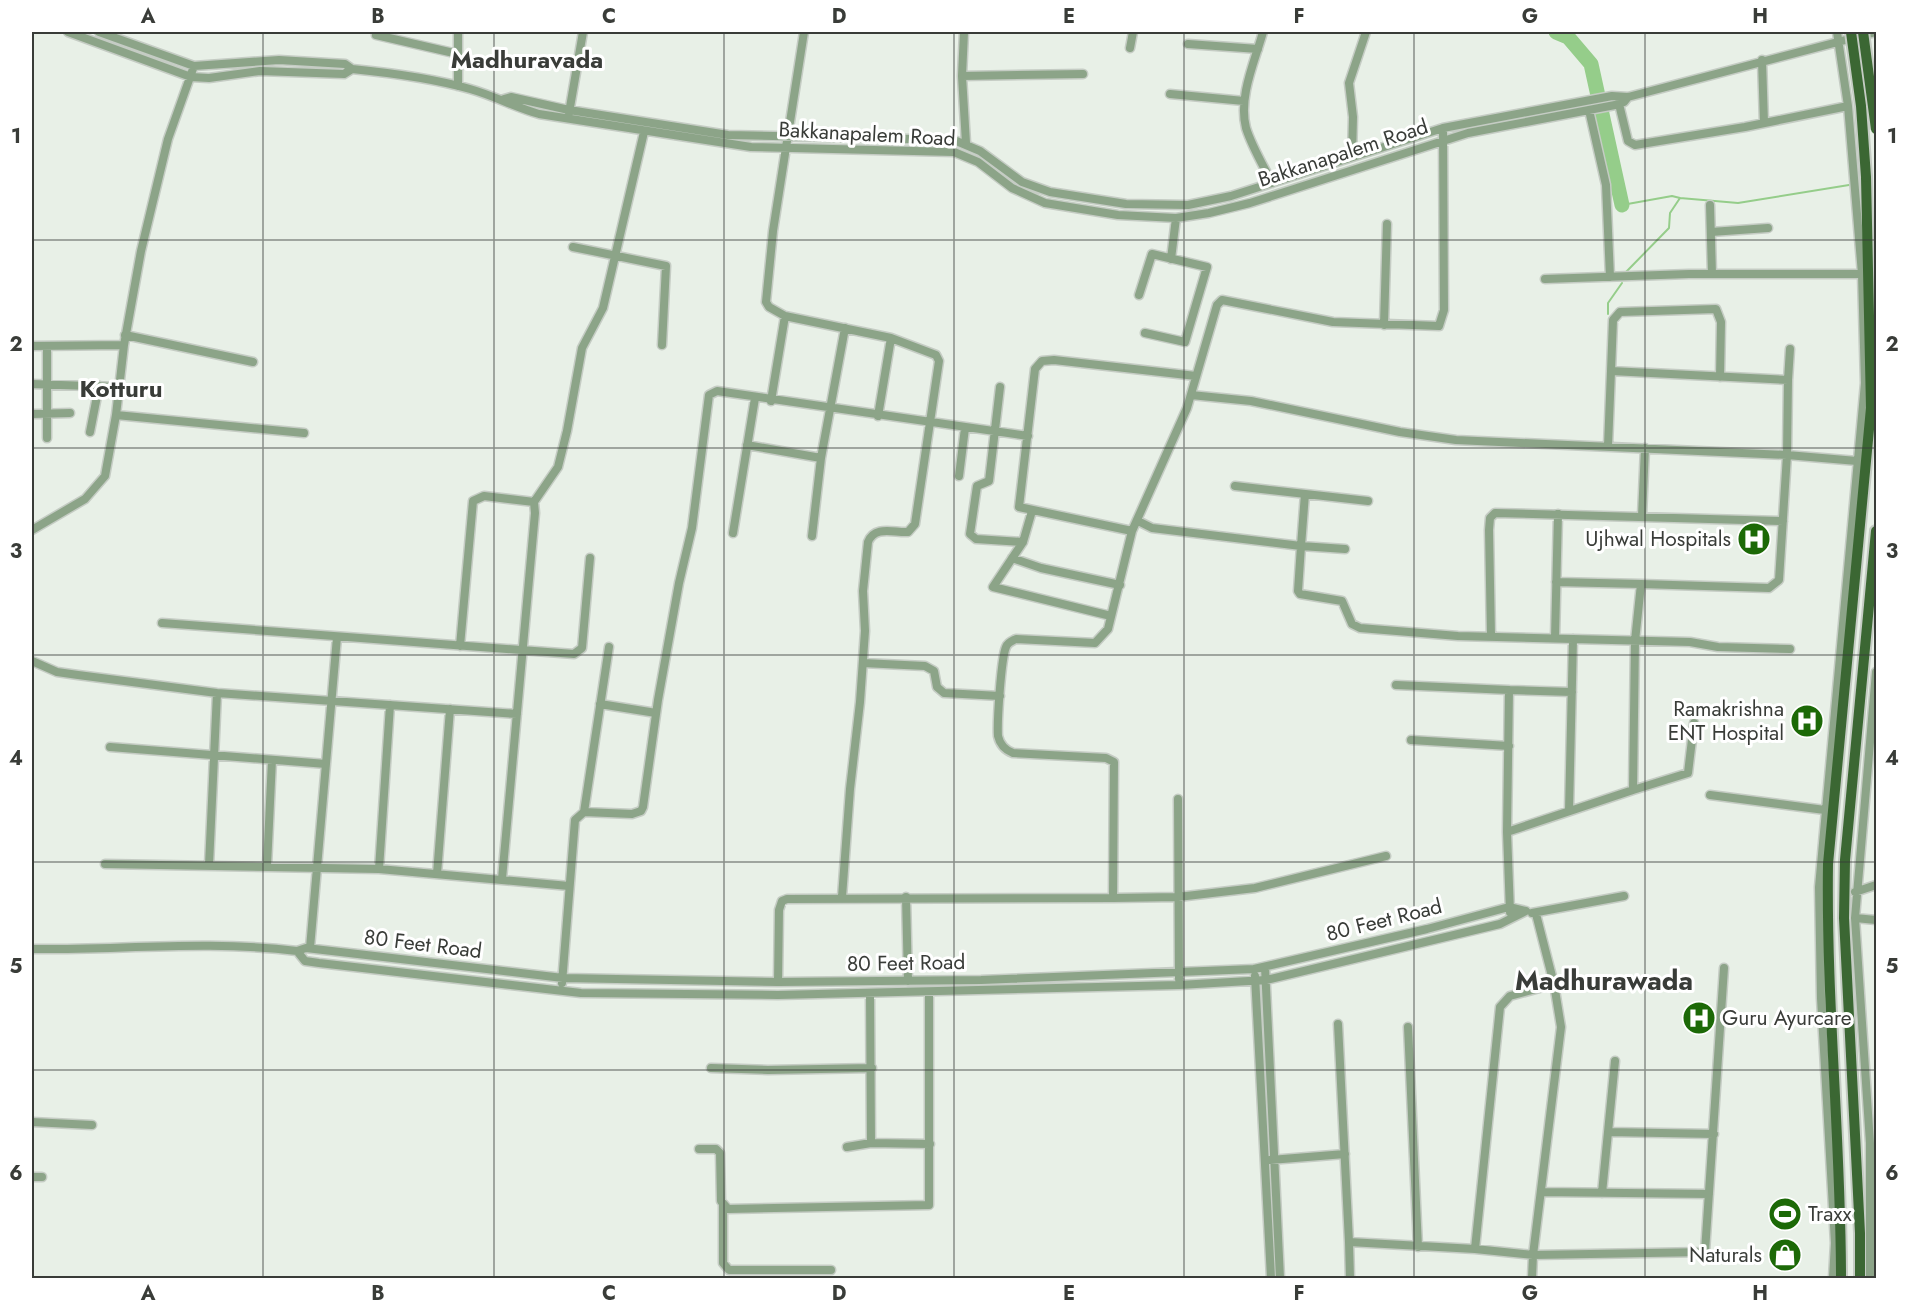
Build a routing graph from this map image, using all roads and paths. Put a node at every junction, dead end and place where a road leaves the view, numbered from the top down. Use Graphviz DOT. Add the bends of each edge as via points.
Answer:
graph roads {
  1 [pos="68,32"];
  2 [pos="99,32"];
  3 [pos="458,32"];
  4 [pos="583,32"];
  5 [pos="804,32"];
  6 [pos="964,32"];
  7 [pos="1133,32"];
  8 [pos="1366,32"];
  9 [pos="1851,32"];
  10 [pos="1863,32"];
  11 [pos="1876,32"];
  12 [pos="376,35"];
  13 [pos="1837,36"];
  14 [pos="1260,42"];
  15 [pos="1188,44"];
  16 [pos="1130,48"];
  17 [pos="458,54"];
  18 [pos="1762,60"];
  19 [pos="194,66"];
  20 [pos="352,69"];
  21 [pos="1083,74"];
  22 [pos="962,76"];
  23 [pos="191,77"];
  24 [pos="458,86"];
  25 [pos="1170,94"];
  26 [pos="504,99"];
  27 [pos="1244,100"];
  28 [pos="1615,102"];
  29 [pos="1592,106"];
  30 [pos="1848,106"];
  31 [pos="569,110"];
  32 [pos="568,120"];
  33 [pos="1764,123"];
  34 [pos="1443,128"];
  35 [pos="1876,129"];
  36 [pos="644,132"];
  37 [pos="789,136"];
  38 [pos="1443,139"];
  39 [pos="966,143"];
  40 [pos="787,146"];
  41 [pos="1352,157"];
  42 [pos="1272,183"];
  43 [pos="1710,205"];
  44 [pos="1176,218"];
  45 [pos="1388,224"];
  46 [pos="1768,228"];
  47 [pos="1711,232"];
  48 [pos="573,247"];
  49 [pos="617,255"];
  50 [pos="1171,259"];
  51 [pos="1712,274"];
  52 [pos="1862,274"];
  53 [pos="1610,277"];
  54 [pos="1545,279"];
  55 [pos="1139,295"];
  56 [pos="785,316"];
  57 [pos="1384,325"];
  58 [pos="845,328"];
  59 [pos="1145,333"];
  60 [pos="125,336"];
  61 [pos="891,338"];
  62 [pos="124,345"];
  63 [pos="662,345"];
  64 [pos="32,346"];
  65 [pos="47,346"];
  66 [pos="1790,349"];
  67 [pos="253,362"];
  68 [pos="1611,371"];
  69 [pos="1196,376"];
  70 [pos="1720,377"];
  71 [pos="1788,380"];
  72 [pos="32,384"];
  73 [pos="48,384"];
  74 [pos="99,386"];
  75 [pos="118,387"];
  76 [pos="1000,387"];
  77 [pos="1191,395"];
  78 [pos="755,398"];
  79 [pos="771,400"];
  80 [pos="828,409"];
  81 [pos="32,414"];
  82 [pos="48,414"];
  83 [pos="70,414"];
  84 [pos="116,415"];
  85 [pos="878,416"];
  86 [pos="932,424"];
  87 [pos="965,428"];
  88 [pos="90,432"];
  89 [pos="995,432"];
  90 [pos="304,433"];
  91 [pos="1028,436"];
  92 [pos="47,438"];
  93 [pos="747,445"];
  94 [pos="1608,446"];
  95 [pos="1645,448"];
  96 [pos="1787,455"];
  97 [pos="821,458"];
  98 [pos="1857,461"];
  99 [pos="959,476"];
  100 [pos="1235,486"];
  101 [pos="1305,494"];
  102 [pos="1368,501"];
  103 [pos="534,502"];
  104 [pos="1032,511"];
  105 [pos="1558,514"];
  106 [pos="1642,516"];
  107 [pos="1138,521"];
  108 [pos="1783,521"];
  109 [pos="32,530"];
  110 [pos="1132,531"];
  111 [pos="1876,531"];
  112 [pos="733,533"];
  113 [pos="812,536"];
  114 [pos="1023,542"];
  115 [pos="1301,546"];
  116 [pos="1345,549"];
  117 [pos="590,558"];
  118 [pos="1012,558"];
  119 [pos="1556,582"];
  120 [pos="1641,584"];
  121 [pos="1119,585"];
  122 [pos="1111,616"];
  123 [pos="162,623"];
  124 [pos="1491,636"];
  125 [pos="337,637"];
  126 [pos="1555,638"];
  127 [pos="1573,639"];
  128 [pos="1635,641"];
  129 [pos="460,646"];
  130 [pos="609,647"];
  131 [pos="1790,649"];
  132 [pos="521,650"];
  133 [pos="32,661"];
  134 [pos="863,663"];
  135 [pos="1876,672"];
  136 [pos="1396,685"];
  137 [pos="1509,690"];
  138 [pos="1572,692"];
  139 [pos="217,693"];
  140 [pos="1000,696"];
  141 [pos="331,701"];
  142 [pos="600,704"];
  143 [pos="1875,704"];
  144 [pos="390,705"];
  145 [pos="450,709"];
  146 [pos="656,713"];
  147 [pos="517,714"];
  148 [pos="1694,723"];
  149 [pos="1411,740"];
  150 [pos="1509,746"];
  151 [pos="110,747"];
  152 [pos="215,756"];
  153 [pos="272,760"];
  154 [pos="1873,761"];
  155 [pos="326,765"];
  156 [pos="1633,790"];
  157 [pos="1710,795"];
  158 [pos="1178,799"];
  159 [pos="1825,810"];
  160 [pos="1569,811"];
  161 [pos="584,812"];
  162 [pos="1507,832"];
  163 [pos="1386,856"];
  164 [pos="105,864"];
  165 [pos="210,865"];
  166 [pos="267,866"];
  167 [pos="317,867"];
  168 [pos="379,869"];
  169 [pos="437,874"];
  170 [pos="502,879"];
  171 [pos="1876,885"];
  172 [pos="569,886"];
  173 [pos="1855,892"];
  174 [pos="1624,896"];
  175 [pos="842,897"];
  176 [pos="906,897"];
  177 [pos="1179,897"];
  178 [pos="1113,898"];
  179 [pos="1509,907"];
  180 [pos="1526,911"];
  181 [pos="1536,914"];
  182 [pos="1511,918"];
  183 [pos="1855,918"];
  184 [pos="1876,920"];
  185 [pos="310,948"];
  186 [pos="32,949"];
  187 [pos="297,951"];
  188 [pos="1265,967"];
  189 [pos="1724,968"];
  190 [pos="1254,969"];
  191 [pos="1178,974"];
  192 [pos="563,978"];
  193 [pos="1266,980"];
  194 [pos="908,981"];
  195 [pos="1256,981"];
  196 [pos="778,982"];
  197 [pos="1554,984"];
  198 [pos="1179,985"];
  199 [pos="562,992"];
  200 [pos="928,992"];
  201 [pos="870,993"];
  202 [pos="1338,1024"];
  203 [pos="1408,1027"];
  204 [pos="1615,1061"];
  205 [pos="711,1068"];
  206 [pos="872,1068"];
  207 [pos="32,1122"];
  208 [pos="92,1125"];
  209 [pos="1609,1132"];
  210 [pos="1714,1134"];
  211 [pos="871,1143"];
  212 [pos="930,1144"];
  213 [pos="847,1147"];
  214 [pos="699,1149"];
  215 [pos="1345,1154"];
  216 [pos="1270,1160"];
  217 [pos="32,1177"];
  218 [pos="42,1177"];
  219 [pos="1541,1192"];
  220 [pos="1602,1192"];
  221 [pos="1709,1194"];
  222 [pos="723,1205"];
  223 [pos="1874,1225"];
  224 [pos="1349,1242"];
  225 [pos="1418,1247"];
  226 [pos="1475,1249"];
  227 [pos="1533,1255"];
  228 [pos="831,1270"];
  229 [pos="1271,1278"];
  230 [pos="1280,1278"];
  231 [pos="1350,1278"];
  232 [pos="1532,1278"];
  233 [pos="1833,1278"];
  234 [pos="1841,1278"];
  235 [pos="1860,1278"];
  236 [pos="1870,1278"];
  1 -- 23 [label="street"];
  2 -- 19 [label="street"];
  3 -- 17 [label="street"];
  4 -- 31 [label="street"];
  5 -- 37 [label="street"];
  6 -- 22 [label="street"];
  7 -- 16 [label="street"];
  8 -- 41 [label="street" via="1351,72"];
  9 -- 234 [label="main road, bridge" via="1867,190 1871,408 1828,864"];
  10 -- 35 [label="main road, bridge"];
  11 -- 13 [label="street"];
  12 -- 17 [label="street"];
  13 -- 18 [label="street"];
  13 -- 30 [label="street"];
  14 -- 15 [label="street"];
  14 -- 27 [label="street"];
  17 -- 24 [label="street"];
  18 -- 28 [label="street"];
  18 -- 33 [label="street"];
  19 -- 20 [label="street, Bakkanapalem Road" via="279,60 345,64"];
  19 -- 23 [label="street"];
  20 -- 23 [label="street" via="344,74 260,71"];
  20 -- 24 [label="street, Bakkanapalem Road"];
  21 -- 22 [label="street"];
  22 -- 39 [label="street"];
  23 -- 60 [label="street" via="168,139"];
  24 -- 26 [label="street, Bakkanapalem Road"];
  25 -- 27 [label="street"];
  26 -- 31 [label="street"];
  26 -- 32 [label="street, Bakkanapalem Road" via="508,105"];
  27 -- 42 [label="street" via="1246,126"];
  28 -- 29 [label="street"];
  28 -- 33 [label="street" via="1628,141 1635,145"];
  29 -- 34 [label="street"];
  29 -- 38 [label="street, Bakkanapalem Road"];
  29 -- 53 [label="street" via="1606,185"];
  30 -- 33 [label="street"];
  30 -- 52 [label="street"];
  31 -- 32 [label="street"];
  31 -- 37 [label="street" via="728,135"];
  32 -- 36 [label="street, Bakkanapalem Road"];
  34 -- 38 [label="street"];
  34 -- 41 [label="street"];
  36 -- 40 [label="street, Bakkanapalem Road" via="751,147"];
  36 -- 49 [label="street"];
  37 -- 39 [label="street"];
  37 -- 40 [label="street"];
  38 -- 44 [label="street, Bakkanapalem Road" via="1250,203"];
  38 -- 57 [label="street" via="1443,321 1434,327"];
  39 -- 42 [label="street" via="1034,187 1094,200 1188,205"];
  40 -- 44 [label="street, Bakkanapalem Road" via="954,152 978,162 1012,188 1044,203 1118,215"];
  40 -- 56 [label="street" via="765,297 769,307"];
  41 -- 42 [label="street"];
  43 -- 47 [label="street"];
  44 -- 50 [label="street"];
  45 -- 57 [label="street"];
  46 -- 47 [label="street"];
  47 -- 51 [label="street"];
  48 -- 49 [label="street"];
  49 -- 63 [label="street" via="666,266"];
  49 -- 103 [label="street" via="599,319 582,348 558,467"];
  50 -- 55 [label="street" via="1152,254"];
  50 -- 59 [label="street" via="1207,267 1185,342"];
  51 -- 52 [label="street"];
  51 -- 53 [label="street"];
  52 -- 98 [label="street" via="1865,383"];
  53 -- 54 [label="street"];
  56 -- 58 [label="street"];
  56 -- 79 [label="street"];
  57 -- 69 [label="street" via="1333,322 1222,300 1217,305"];
  58 -- 61 [label="street"];
  58 -- 80 [label="street"];
  60 -- 62 [label="street"];
  60 -- 67 [label="street"];
  61 -- 85 [label="street"];
  61 -- 86 [label="street" via="936,355 939,361"];
  62 -- 65 [label="street"];
  62 -- 75 [label="street"];
  64 -- 65 [label="street"];
  65 -- 73 [label="street"];
  66 -- 71 [label="street"];
  68 -- 70 [label="street"];
  68 -- 70 [label="street" via="1613,320 1620,312 1716,309 1722,322"];
  68 -- 94 [label="street"];
  69 -- 77 [label="street"];
  69 -- 91 [label="street" via="1042,361 1035,369"];
  70 -- 71 [label="street"];
  71 -- 96 [label="street"];
  72 -- 73 [label="street"];
  73 -- 74 [label="street"];
  73 -- 82 [label="street"];
  74 -- 75 [label="street"];
  74 -- 88 [label="street"];
  75 -- 84 [label="street"];
  76 -- 89 [label="street"];
  77 -- 94 [label="street" via="1251,402 1455,440"];
  77 -- 107 [label="street"];
  78 -- 79 [label="street"];
  78 -- 93 [label="street"];
  78 -- 146 [label="street" via="717,391 711,392 707,400 692,528"];
  79 -- 80 [label="street"];
  80 -- 85 [label="street"];
  80 -- 97 [label="street"];
  81 -- 82 [label="street"];
  82 -- 83 [label="street"];
  82 -- 92 [label="street"];
  84 -- 90 [label="street"];
  84 -- 109 [label="street" via="109,464 97,489"];
  85 -- 86 [label="street"];
  86 -- 87 [label="street"];
  86 -- 134 [label="street" via="915,524 908,532 879,531 868,542"];
  87 -- 89 [label="street"];
  87 -- 99 [label="street"];
  89 -- 91 [label="street"];
  89 -- 114 [label="street" via="989,481 977,486 970,534 976,538"];
  91 -- 104 [label="street" via="1019,507"];
  93 -- 97 [label="street"];
  93 -- 112 [label="street"];
  94 -- 95 [label="street"];
  95 -- 96 [label="street"];
  95 -- 106 [label="street"];
  96 -- 98 [label="street"];
  96 -- 108 [label="street"];
  97 -- 113 [label="street"];
  98 -- 159 [label="street"];
  100 -- 101 [label="street"];
  101 -- 102 [label="street"];
  101 -- 115 [label="street"];
  103 -- 129 [label="street" via="484,496 472,501"];
  103 -- 132 [label="street"];
  104 -- 110 [label="street"];
  104 -- 114 [label="street"];
  105 -- 106 [label="street"];
  105 -- 119 [label="street"];
  105 -- 124 [label="street" via="1495,513 1490,518"];
  106 -- 108 [label="street"];
  107 -- 110 [label="street"];
  107 -- 115 [label="street" via="1152,528"];
  108 -- 120 [label="street" via="1776,585 1769,588"];
  110 -- 121 [label="street"];
  111 -- 235 [label="main road" via="1848,829 1844,918"];
  114 -- 118 [label="street"];
  115 -- 116 [label="street"];
  115 -- 124 [label="street" via="1300,594 1342,601 1352,624 1360,628"];
  117 -- 132 [label="street" via="581,651 574,654"];
  118 -- 121 [label="street"];
  118 -- 122 [label="street" via="994,581 995,589"];
  119 -- 120 [label="street"];
  119 -- 126 [label="street"];
  120 -- 128 [label="street"];
  121 -- 122 [label="street"];
  122 -- 140 [label="street" via="1108,629 1095,643 1010,641 1005,650"];
  123 -- 125 [label="street"];
  124 -- 126 [label="street"];
  125 -- 129 [label="street"];
  125 -- 141 [label="street"];
  126 -- 127 [label="street"];
  127 -- 128 [label="street"];
  127 -- 138 [label="street"];
  128 -- 131 [label="street"];
  128 -- 156 [label="street"];
  129 -- 132 [label="street"];
  130 -- 142 [label="street"];
  132 -- 147 [label="street"];
  133 -- 139 [label="street" via="57,672"];
  134 -- 140 [label="street" via="925,666 934,671 937,687 944,693"];
  134 -- 175 [label="street"];
  135 -- 143 [label="street"];
  136 -- 137 [label="street"];
  137 -- 138 [label="street"];
  137 -- 150 [label="street"];
  138 -- 160 [label="street"];
  139 -- 141 [label="street"];
  139 -- 152 [label="street"];
  140 -- 178 [label="street" via="998,736 1006,750 1106,758 1114,762"];
  141 -- 144 [label="street"];
  141 -- 155 [label="street"];
  142 -- 146 [label="street"];
  142 -- 161 [label="street"];
  143 -- 154 [label="street"];
  144 -- 145 [label="street"];
  144 -- 168 [label="street"];
  145 -- 147 [label="street"];
  145 -- 169 [label="street"];
  146 -- 161 [label="street" via="641,811"];
  147 -- 170 [label="street"];
  148 -- 156 [label="street" via="1688,773"];
  149 -- 150 [label="street"];
  150 -- 162 [label="street"];
  151 -- 152 [label="street"];
  152 -- 153 [label="street"];
  152 -- 165 [label="street"];
  153 -- 155 [label="street"];
  153 -- 166 [label="street"];
  154 -- 173 [label="street"];
  155 -- 167 [label="street"];
  156 -- 160 [label="street"];
  157 -- 159 [label="street"];
  158 -- 177 [label="street"];
  159 -- 233 [label="street" via="1820,887 1821,987 1835,1243"];
  160 -- 162 [label="street"];
  161 -- 172 [label="street" via="575,820"];
  162 -- 179 [label="street"];
  163 -- 177 [label="street" via="1255,888"];
  164 -- 165 [label="street"];
  165 -- 166 [label="street"];
  166 -- 167 [label="street"];
  167 -- 168 [label="street"];
  167 -- 185 [label="street"];
  168 -- 169 [label="street"];
  169 -- 170 [label="street"];
  170 -- 172 [label="street"];
  171 -- 173 [label="street"];
  172 -- 192 [label="street"];
  173 -- 183 [label="street"];
  174 -- 181 [label="street"];
  175 -- 176 [label="street"];
  175 -- 196 [label="street" via="782,901 778,910"];
  176 -- 178 [label="street"];
  176 -- 194 [label="street"];
  177 -- 178 [label="street"];
  177 -- 191 [label="street"];
  179 -- 180 [label="street"];
  179 -- 182 [label="street"];
  179 -- 188 [label="street, 80 Feet Road"];
  180 -- 181 [label="street"];
  180 -- 182 [label="street"];
  181 -- 197 [label="street"];
  182 -- 193 [label="street" via="1500,924"];
  183 -- 184 [label="street"];
  183 -- 223 [label="street"];
  185 -- 187 [label="street, 80 Feet Road"];
  185 -- 192 [label="street, 80 Feet Road"];
  186 -- 187 [label="street" via="220,946"];
  187 -- 199 [label="street" via="305,961"];
  188 -- 190 [label="street, 80 Feet Road"];
  188 -- 193 [label="street"];
  189 -- 210 [label="street"];
  190 -- 191 [label="street, 80 Feet Road"];
  190 -- 195 [label="street"];
  191 -- 194 [label="street, 80 Feet Road"];
  191 -- 198 [label="street"];
  192 -- 196 [label="street, 80 Feet Road"];
  192 -- 199 [label="street"];
  193 -- 195 [label="street"];
  193 -- 216 [label="street"];
  194 -- 196 [label="street, 80 Feet Road"];
  195 -- 198 [label="street"];
  195 -- 216 [label="street"];
  197 -- 219 [label="street" via="1561,1027"];
  197 -- 226 [label="street" via="1510,996 1500,1007"];
  198 -- 200 [label="street"];
  199 -- 201 [label="street"];
  200 -- 201 [label="street"];
  200 -- 212 [label="street"];
  201 -- 206 [label="street"];
  202 -- 215 [label="street"];
  203 -- 225 [label="street"];
  204 -- 209 [label="street"];
  205 -- 206 [label="street"];
  206 -- 211 [label="street"];
  207 -- 208 [label="street"];
  209 -- 210 [label="street"];
  209 -- 220 [label="street"];
  210 -- 221 [label="street"];
  211 -- 212 [label="street"];
  211 -- 213 [label="street"];
  212 -- 222 [label="street" via="929,1205 735,1210"];
  214 -- 222 [label="street" via="716,1149 720,1153"];
  215 -- 216 [label="street"];
  215 -- 224 [label="street"];
  216 -- 229 [label="street"];
  216 -- 230 [label="street"];
  217 -- 218 [label="street"];
  219 -- 220 [label="street"];
  219 -- 227 [label="street"];
  220 -- 221 [label="street"];
  221 -- 227 [label="street" via="1705,1252"];
  222 -- 228 [label="street" via="725,1268 735,1272"];
  223 -- 236 [label="street"];
  224 -- 225 [label="street"];
  224 -- 231 [label="street"];
  225 -- 226 [label="street"];
  226 -- 227 [label="street"];
  227 -- 232 [label="street"];
}
